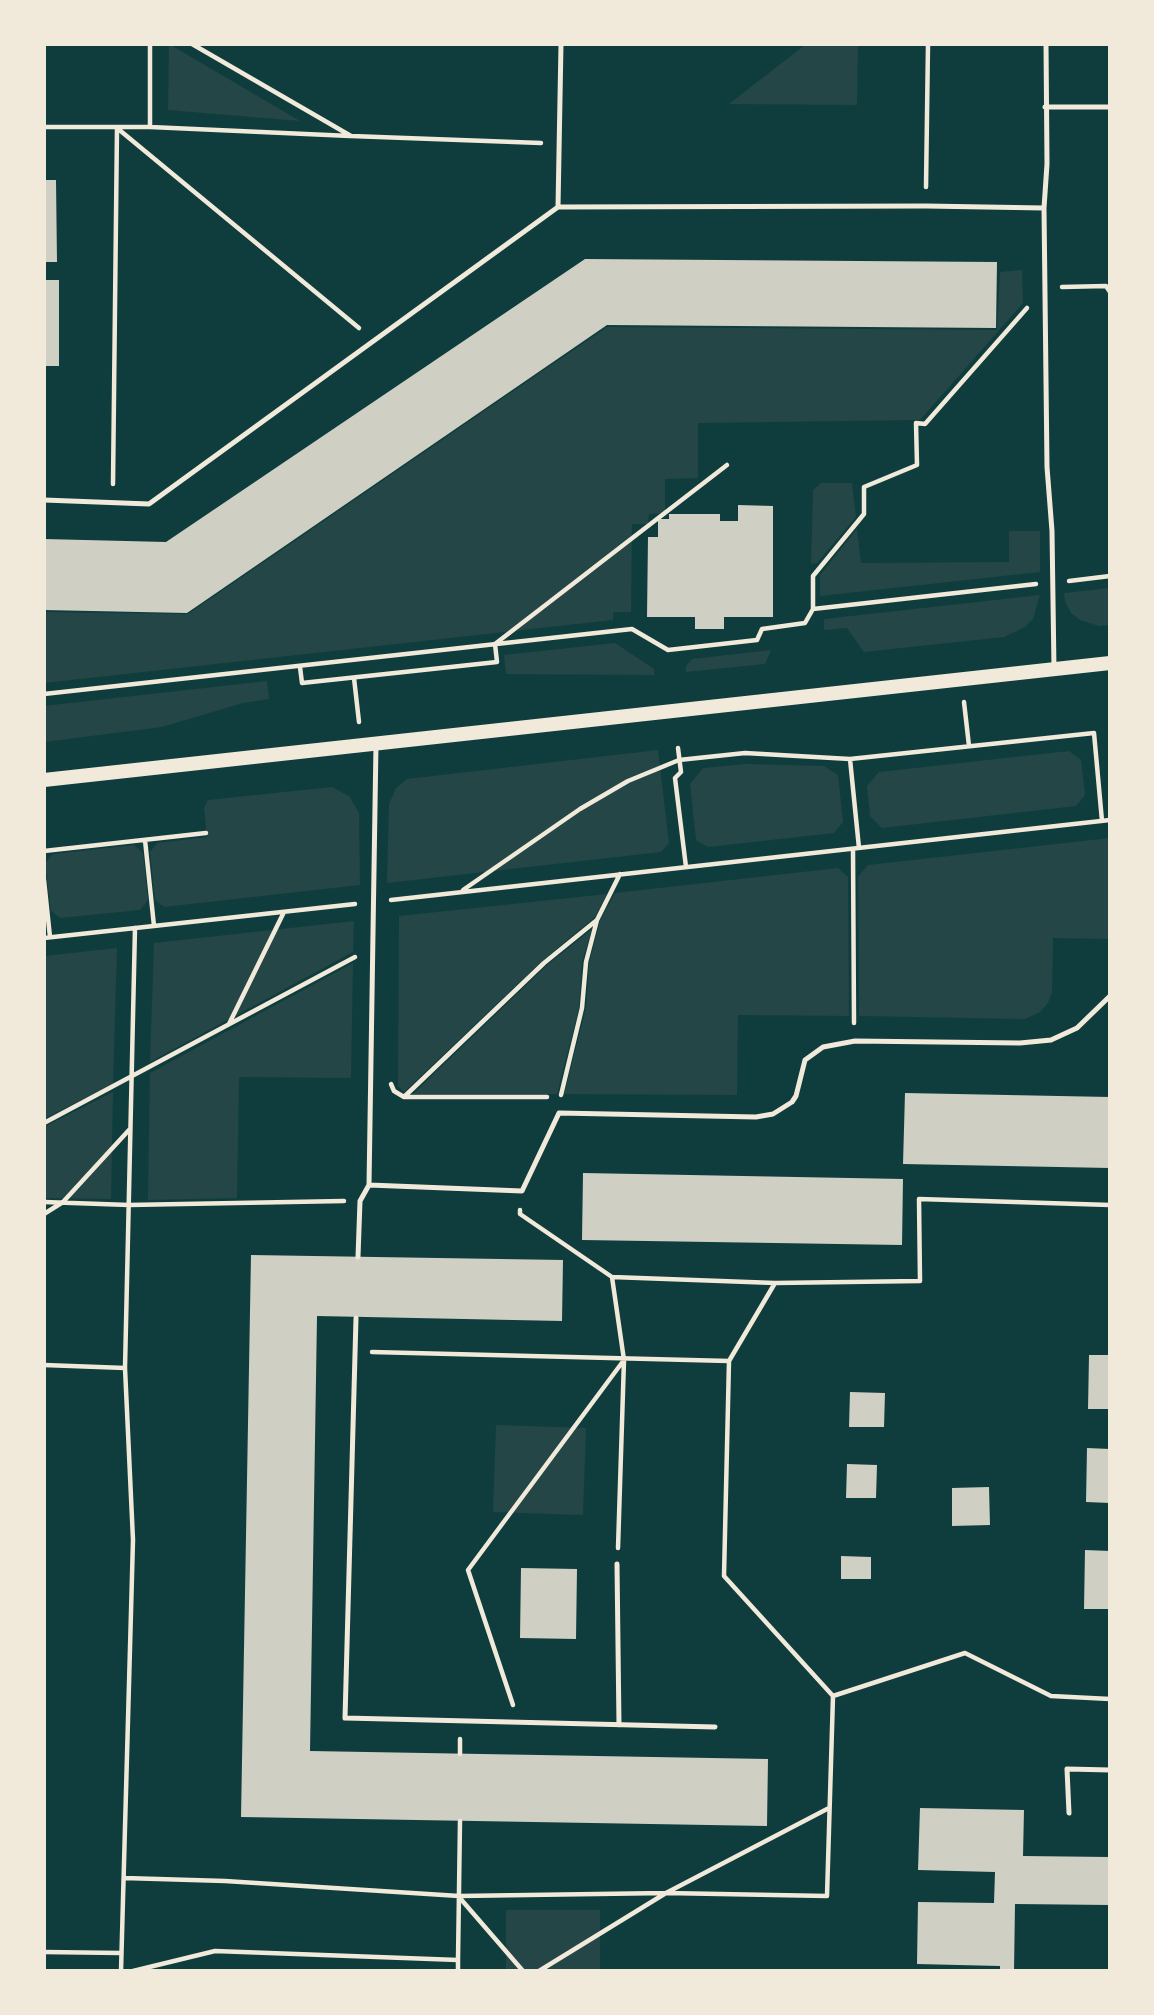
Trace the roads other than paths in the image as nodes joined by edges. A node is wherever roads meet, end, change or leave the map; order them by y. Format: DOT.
graph roads {
  1 [pos="561,44"];
  2 [pos="1046,44"];
  3 [pos="1045,107"];
  4 [pos="1110,107"];
  5 [pos="558,207"];
  6 [pos="1044,208"];
  7 [pos="44,500"];
  8 [pos="1110,663"];
  9 [pos="1054,669"];
  10 [pos="369,744"];
  11 [pos="44,780"];
  12 [pos="1110,996"];
  13 [pos="369,1185"];
  14 [pos="358,1257"];
  15 [pos="356,1318"];
  16 [pos="617,1564"];
  17 [pos="619,1725"];
  18 [pos="715,1727"];
  19 [pos="1110,1770"];
  20 [pos="1069,1813"];
  1 -- 5 [label="lane"];
  2 -- 3 [label="lane"];
  3 -- 4 [label="lane"];
  3 -- 6 [label="lane"];
  5 -- 6 [label="lane"];
  5 -- 7 [label="lane"];
  6 -- 9 [label="lane"];
  8 -- 9 [label="main road"];
  9 -- 10 [label="main road"];
  10 -- 11 [label="main road"];
  10 -- 13 [label="lane"];
  12 -- 13 [label="lane"];
  13 -- 14 [label="lane"];
  15 -- 17 [label="lane"];
  16 -- 17 [label="lane"];
  17 -- 18 [label="lane"];
  19 -- 20 [label="lane"];
}
